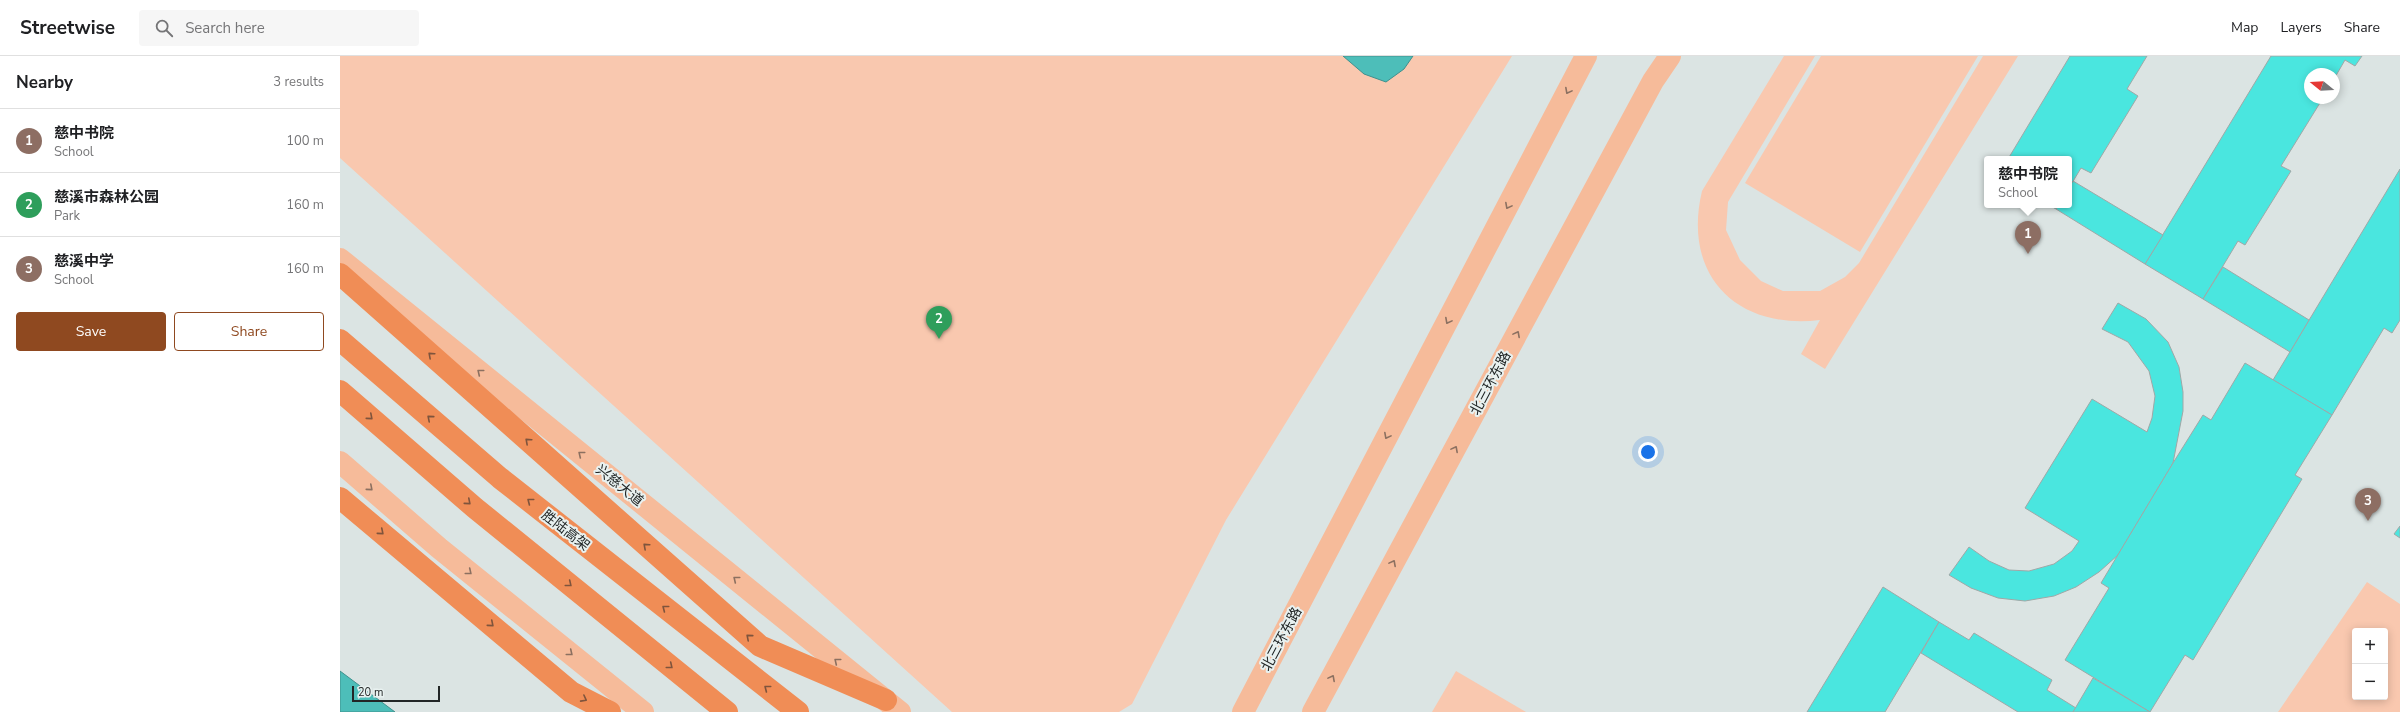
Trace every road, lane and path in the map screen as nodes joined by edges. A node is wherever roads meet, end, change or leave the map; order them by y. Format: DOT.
graph roads {
  1 [pos="1586,56"];
  2 [pos="1670,56"];
  3 [pos="340,259"];
  4 [pos="340,274"];
  5 [pos="340,340"];
  6 [pos="340,392"];
  7 [pos="340,462"];
  8 [pos="340,498"];
  9 [pos="893,706"];
  10 [pos="610,712"];
  11 [pos="643,712"];
  12 [pos="727,712"];
  13 [pos="798,712"];
  14 [pos="1243,712"];
  15 [pos="1313,712"];
  1 -- 14 [label="main road, 北三环东路, one-way"];
  15 -- 2 [label="main road, 北三环东路, one-way"];
  9 -- 3 [label="main road, 兴慈大道, one-way"];
  9 -- 4 [label="highway, one-way"];
  13 -- 5 [label="highway, 胜陆高架, one-way"];
  6 -- 12 [label="highway, one-way"];
  7 -- 11 [label="main road, one-way"];
  8 -- 10 [label="highway, one-way"];
}
